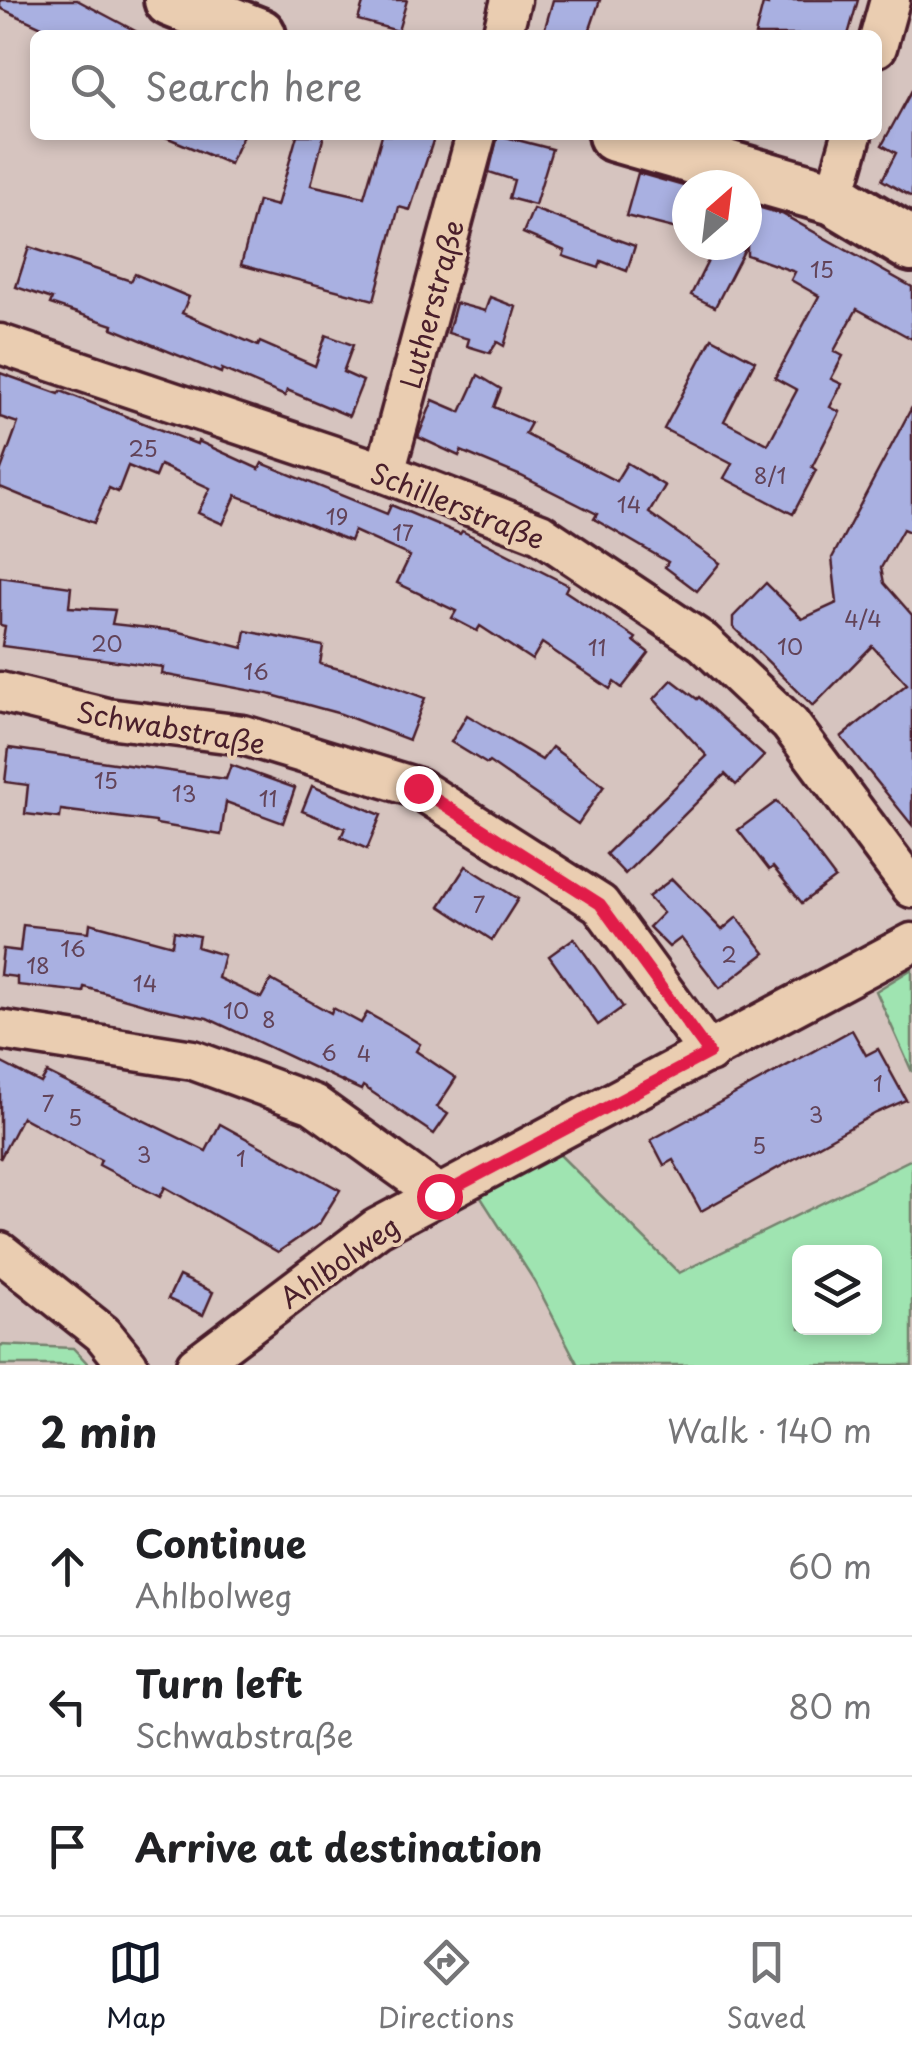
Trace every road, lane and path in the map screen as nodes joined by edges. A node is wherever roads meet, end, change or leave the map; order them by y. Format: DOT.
graph roads {
  1 [pos="171,0"];
  2 [pos="511,0"];
  3 [pos="890,0"];
  4 [pos="249,22"];
  5 [pos="503,30"];
  6 [pos="882,30"];
  7 [pos="475,140"];
  8 [pos="633,140"];
  9 [pos="851,140"];
  10 [pos="834,198"];
  11 [pos="912,245"];
  12 [pos="0,344"];
  13 [pos="385,473"];
  14 [pos="0,692"];
  15 [pos="912,888"];
  16 [pos="912,943"];
  17 [pos="0,1030"];
  18 [pos="709,1053"];
  19 [pos="439,1196"];
  20 [pos="0,1252"];
  21 [pos="128,1365"];
  22 [pos="196,1365"];
  1 -- 4 [label="main road"];
  2 -- 5 [label="street"];
  3 -- 6 [label="street"];
  7 -- 13 [label="street, Lutherstraße"];
  8 -- 10 [label="main road"];
  9 -- 10 [label="street"];
  10 -- 11 [label="main road"];
  12 -- 13 [label="street, Schillerstraße"];
  13 -- 15 [label="street, Schillerstraße"];
  14 -- 18 [label="street, Schwabstraße"];
  16 -- 18 [label="street, Ahlbolweg"];
  17 -- 19 [label="street"];
  18 -- 19 [label="street, Ahlbolweg"];
  19 -- 22 [label="street, Ahlbolweg"];
  20 -- 21 [label="street"];
}
